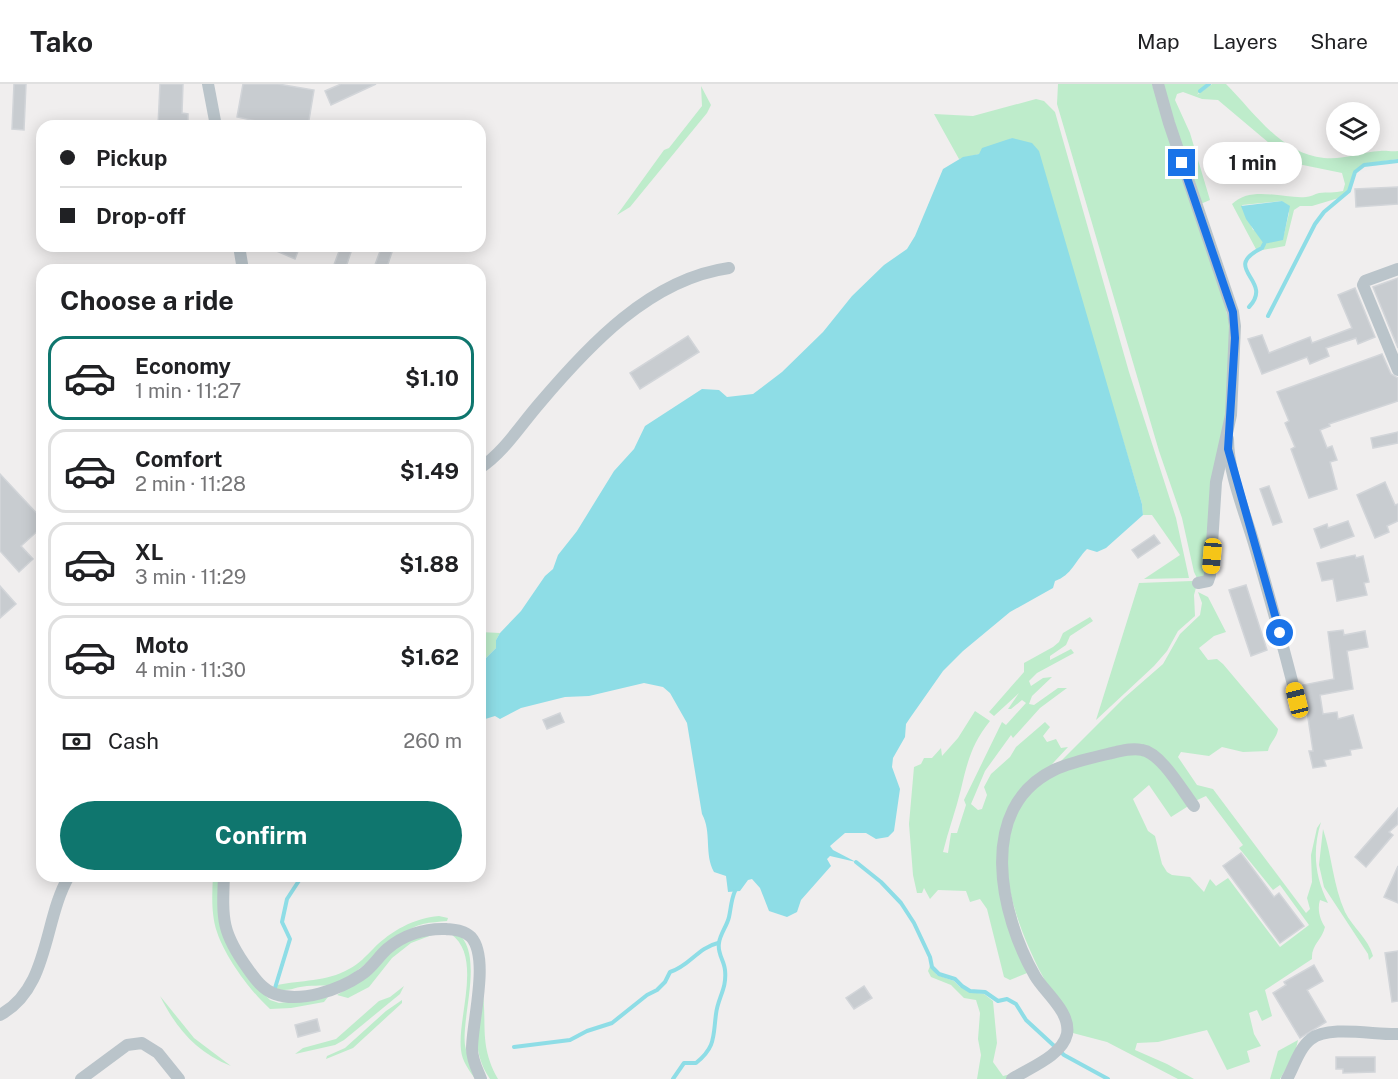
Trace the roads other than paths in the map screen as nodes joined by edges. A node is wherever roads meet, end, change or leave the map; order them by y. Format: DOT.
graph roads {
  1 [pos="208,84"];
  2 [pos="1158,84"];
  3 [pos="215,120"];
  4 [pos="729,268"];
  5 [pos="1398,268"];
  6 [pos="1398,370"];
  7 [pos="1228,435"];
  8 [pos="486,463"];
  9 [pos="1198,583"];
  10 [pos="1297,700"];
  11 [pos="1194,806"];
  12 [pos="66,882"];
  13 [pos="224,882"];
  14 [pos="0,1015"];
  15 [pos="1398,1034"];
  16 [pos="81,1079"];
  17 [pos="179,1079"];
  18 [pos="481,1079"];
  19 [pos="1012,1079"];
  20 [pos="1287,1079"];
  1 -- 3 [label="street"];
  2 -- 7 [label="street"];
  4 -- 8 [label="street"];
  5 -- 6 [label="street"];
  7 -- 9 [label="street"];
  7 -- 10 [label="street"];
  11 -- 19 [label="street"];
  12 -- 14 [label="street"];
  13 -- 18 [label="street"];
  15 -- 20 [label="street"];
  16 -- 17 [label="street"];
}
